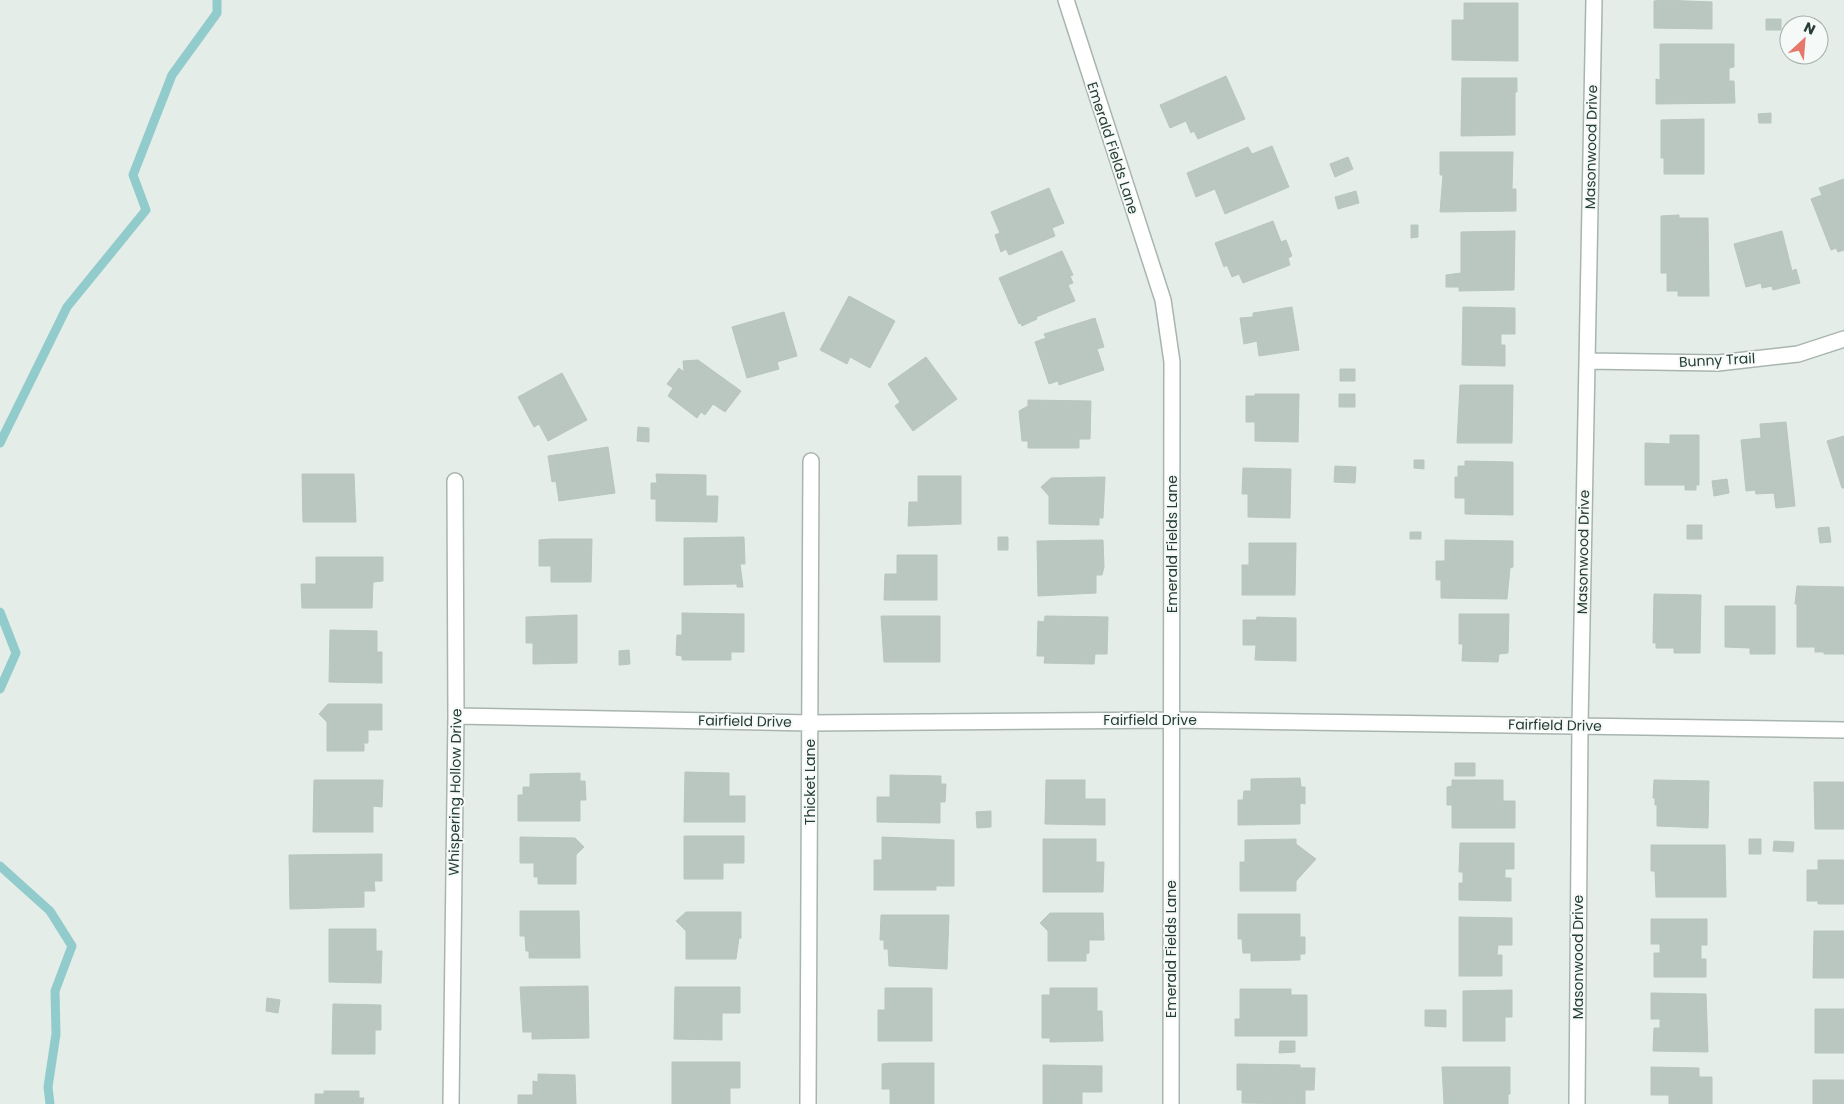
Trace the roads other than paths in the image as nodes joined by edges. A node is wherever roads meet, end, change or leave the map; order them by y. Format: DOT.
graph roads {
  1 [pos="1066,0"];
  2 [pos="1594,0"];
  3 [pos="1844,339"];
  4 [pos="1587,361"];
  5 [pos="811,461"];
  6 [pos="455,481"];
  7 [pos="456,716"];
  8 [pos="1172,720"];
  9 [pos="810,722"];
  10 [pos="1580,725"];
  11 [pos="1844,730"];
  12 [pos="451,1104"];
  13 [pos="808,1104"];
  14 [pos="1170,1104"];
  15 [pos="1577,1104"];
  1 -- 8 [label="street, Emerald Fields Lane"];
  2 -- 4 [label="street, Masonwood Drive"];
  3 -- 4 [label="street, Bunny Trail"];
  4 -- 10 [label="street, Masonwood Drive"];
  5 -- 9 [label="street, Thicket Lane"];
  6 -- 7 [label="street, Whispering Hollow Drive"];
  7 -- 9 [label="street, Fairfield Drive"];
  7 -- 12 [label="street, Whispering Hollow Drive"];
  8 -- 9 [label="street, Fairfield Drive"];
  8 -- 10 [label="street, Fairfield Drive"];
  8 -- 14 [label="street, Emerald Fields Lane"];
  9 -- 13 [label="street, Thicket Lane"];
  10 -- 11 [label="street, Fairfield Drive"];
  10 -- 15 [label="street, Masonwood Drive"];
}
